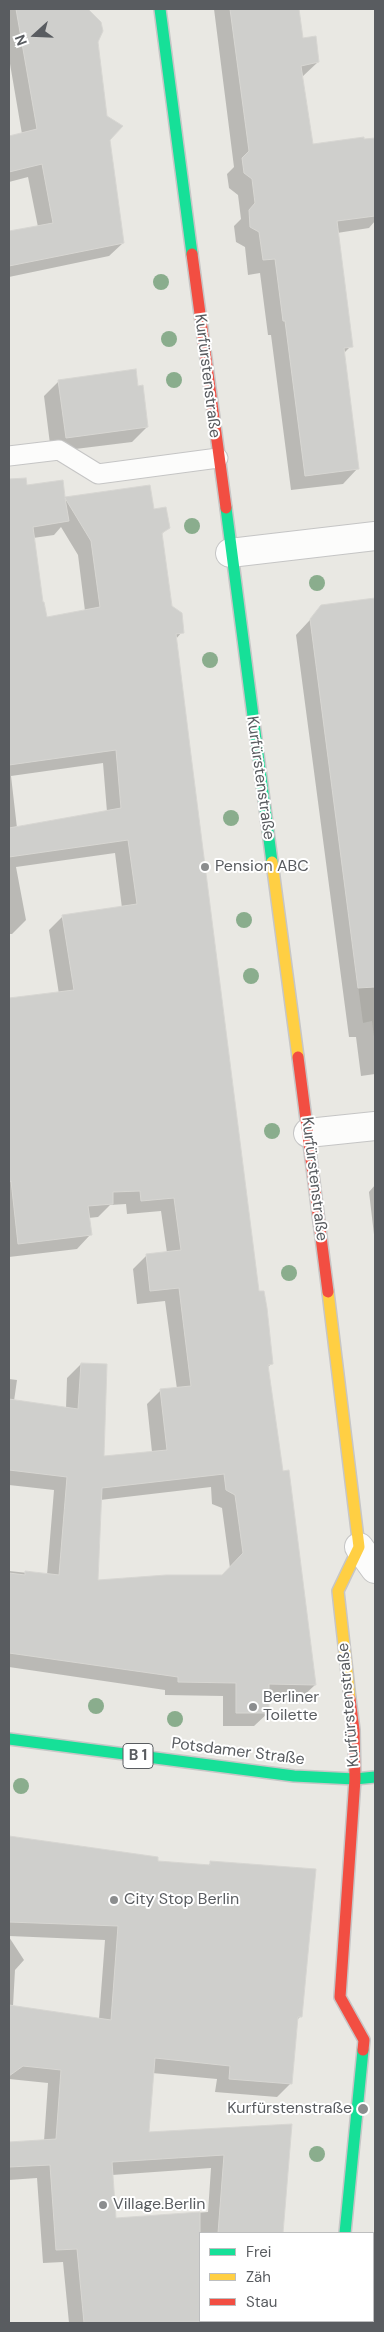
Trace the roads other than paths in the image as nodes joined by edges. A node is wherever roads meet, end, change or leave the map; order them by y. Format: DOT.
graph roads {
  1 [pos="160,9"];
  2 [pos="9,456"];
  3 [pos="218,458"];
  4 [pos="375,536"];
  5 [pos="230,553"];
  6 [pos="375,1126"];
  7 [pos="308,1133"];
  8 [pos="358,1548"];
  9 [pos="375,1569"];
  10 [pos="9,1739"];
  11 [pos="375,1777"];
  12 [pos="355,1779"];
  13 [pos="375,2029"];
  14 [pos="364,2040"];
  15 [pos="345,2232"];
  1 -- 3 [label="street, Kurfürstenstraße"];
  2 -- 3 [label="lane"];
  3 -- 5 [label="street, Kurfürstenstraße"];
  4 -- 5 [label="street"];
  5 -- 7 [label="street, Kurfürstenstraße"];
  6 -- 7 [label="street"];
  7 -- 8 [label="street, Kurfürstenstraße"];
  8 -- 9 [label="street"];
  8 -- 12 [label="street, Kurfürstenstraße"];
  10 -- 12 [label="street, Potsdamer Straße / B 1"];
  11 -- 12 [label="street, Potsdamer Straße / B 1"];
  12 -- 14 [label="street, Kurfürstenstraße"];
  13 -- 14 [label="street"];
  14 -- 15 [label="street"];
}
